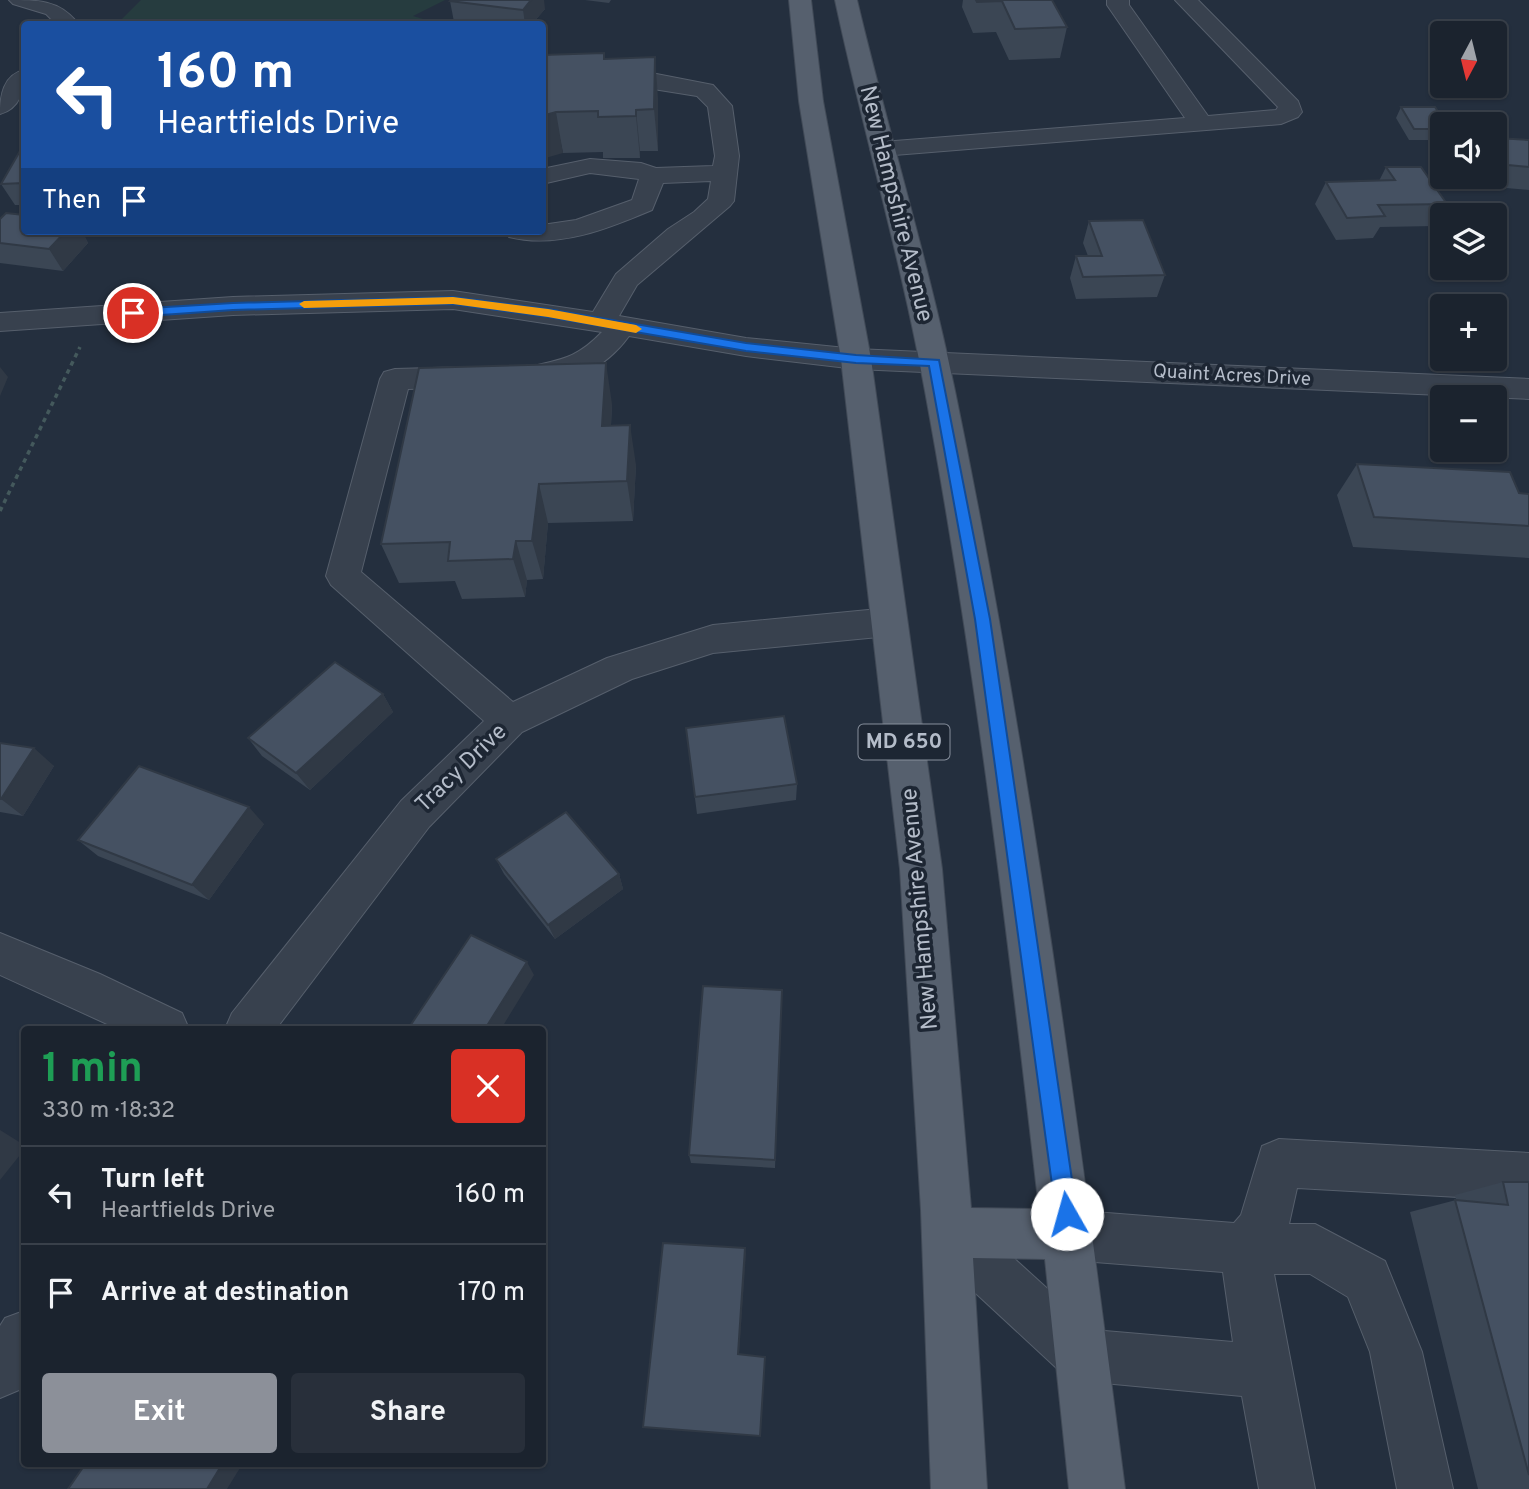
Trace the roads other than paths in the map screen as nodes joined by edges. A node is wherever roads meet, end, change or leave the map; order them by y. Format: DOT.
graph roads {
  1 [pos="20,0"];
  2 [pos="800,0"];
  3 [pos="846,0"];
  4 [pos="1118,0"];
  5 [pos="1186,0"];
  6 [pos="83,1"];
  7 [pos="60,18"];
  8 [pos="585,74"];
  9 [pos="21,81"];
  10 [pos="0,107"];
  11 [pos="1200,122"];
  12 [pos="882,149"];
  13 [pos="725,173"];
  14 [pos="546,176"];
  15 [pos="653,176"];
  16 [pos="546,231"];
  17 [pos="0,322"];
  18 [pos="611,325"];
  19 [pos="856,359"];
  20 [pos="935,362"];
  21 [pos="1529,389"];
  22 [pos="889,622"];
  23 [pos="509,721"];
  24 [pos="0,954"];
  25 [pos="160,1026"];
  26 [pos="250,1026"];
  27 [pos="1529,1177"];
  28 [pos="947,1232"];
  29 [pos="1069,1235"];
  30 [pos="1245,1250"];
  31 [pos="21,1341"];
  32 [pos="1082,1354"];
  33 [pos="0,1371"];
  34 [pos="1264,1371"];
  35 [pos="959,1489"];
  36 [pos="1097,1489"];
  37 [pos="1287,1489"];
  38 [pos="1426,1489"];
  1 -- 7 [label="street"];
  2 -- 19 [label="main road, New Hampshire Avenue / MD 650"];
  3 -- 12 [label="main road, New Hampshire Avenue"];
  4 -- 11 [label="street"];
  5 -- 11 [label="street"];
  6 -- 7 [label="street"];
  8 -- 13 [label="street"];
  9 -- 10 [label="street"];
  11 -- 12 [label="street"];
  12 -- 20 [label="main road, New Hampshire Avenue"];
  13 -- 15 [label="street"];
  13 -- 18 [label="street"];
  14 -- 15 [label="street"];
  15 -- 16 [label="street"];
  17 -- 18 [label="street, Quaint Acres Drive"];
  18 -- 19 [label="street, Quaint Acres Drive"];
  18 -- 23 [label="street"];
  19 -- 20 [label="street, Quaint Acres Drive"];
  19 -- 22 [label="main road, New Hampshire Avenue / MD 650"];
  20 -- 21 [label="street, Quaint Acres Drive"];
  20 -- 29 [label="main road, New Hampshire Avenue"];
  22 -- 23 [label="street, Tracy Drive"];
  22 -- 28 [label="main road, New Hampshire Avenue / MD 650"];
  23 -- 26 [label="street, Tracy Drive"];
  24 -- 25 [label="street"];
  27 -- 30 [label="street"];
  28 -- 29 [label="main road"];
  28 -- 32 [label="street"];
  28 -- 35 [label="main road, New Hampshire Avenue / MD 650"];
  29 -- 30 [label="street"];
  29 -- 32 [label="main road, New Hampshire Avenue"];
  30 -- 34 [label="street"];
  30 -- 38 [label="street"];
  31 -- 33 [label="street"];
  32 -- 34 [label="street"];
  32 -- 36 [label="main road, New Hampshire Avenue"];
  34 -- 37 [label="street"];
}
